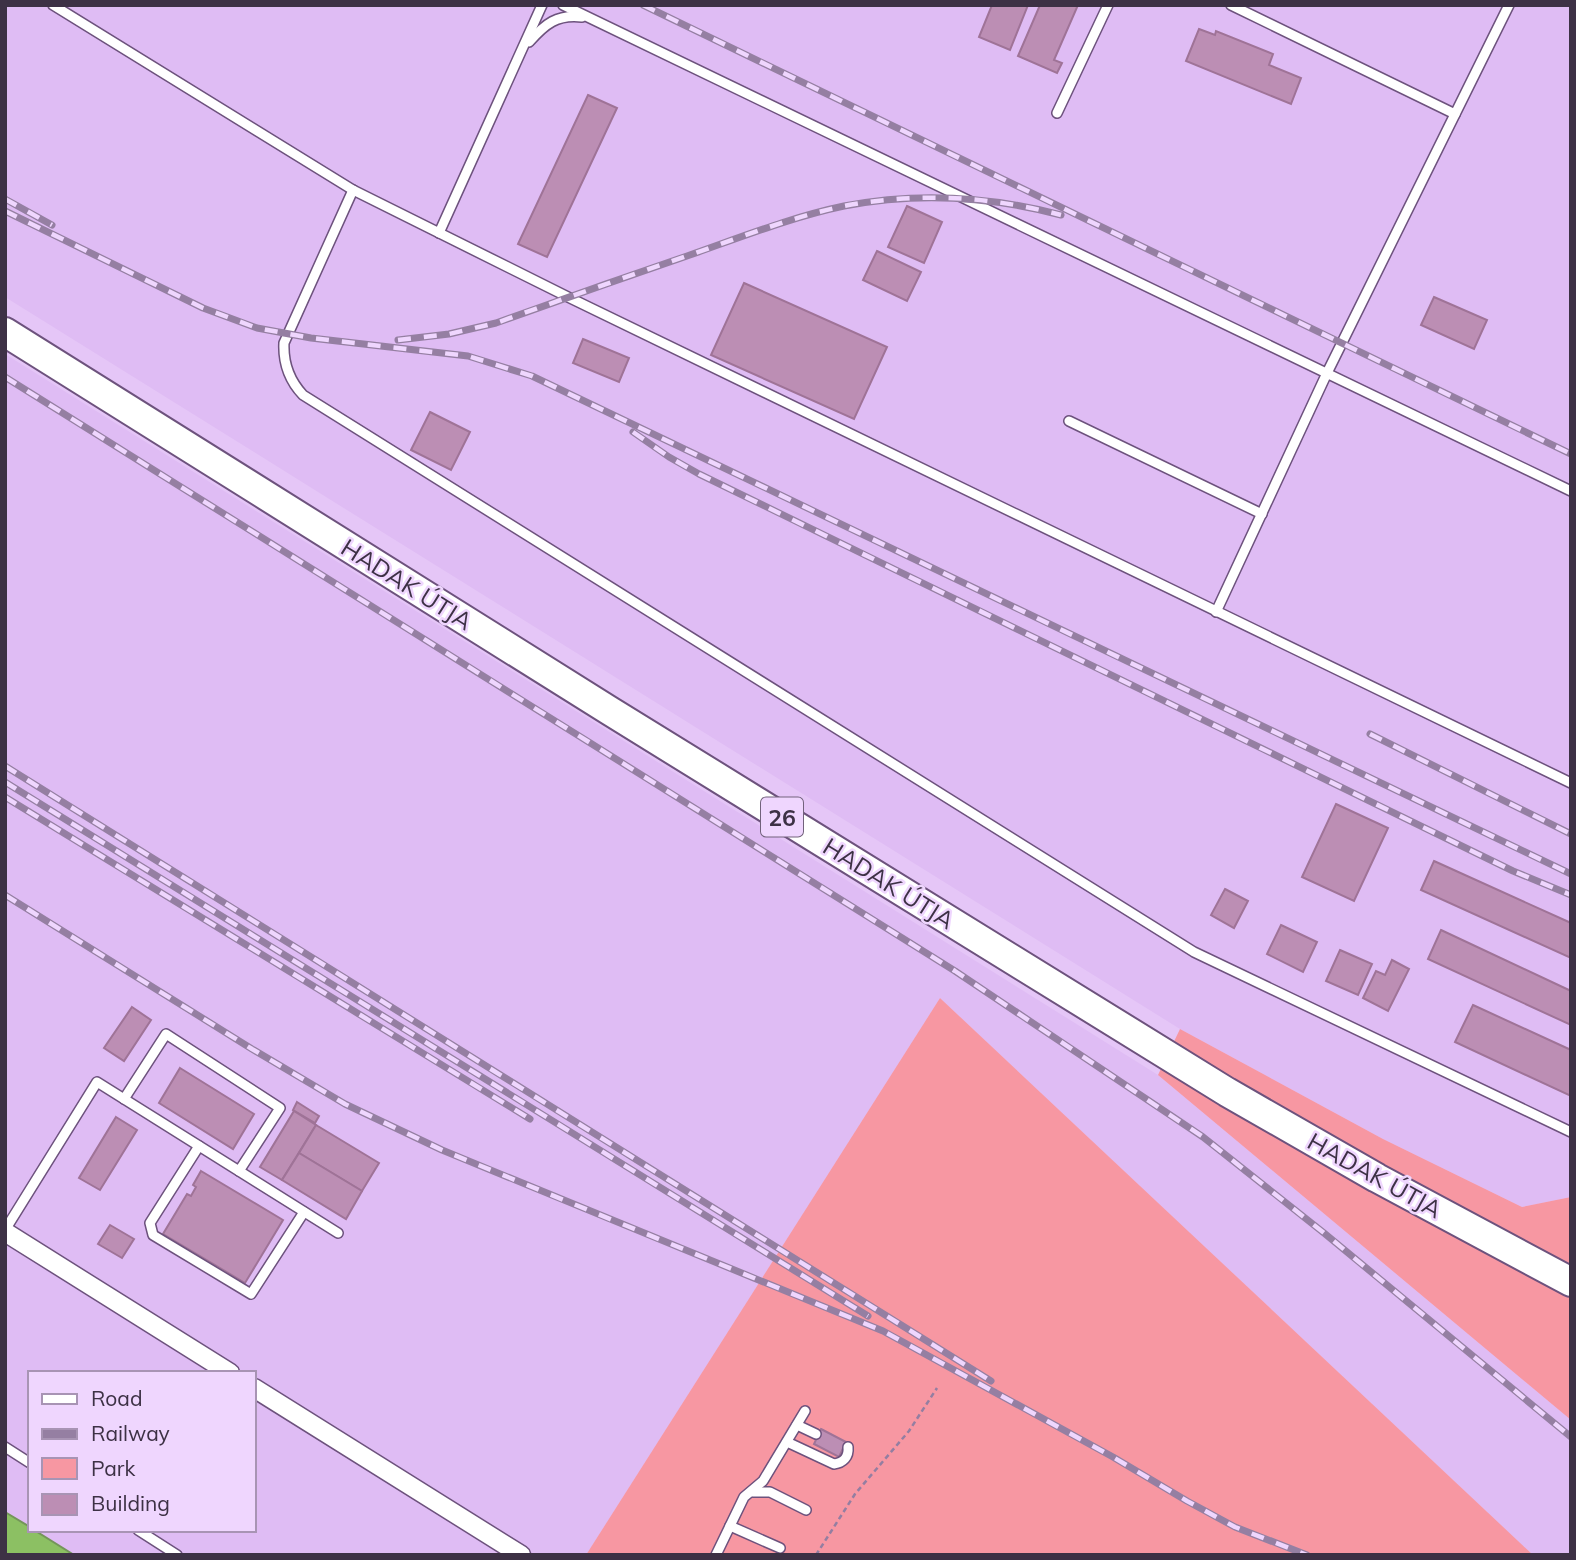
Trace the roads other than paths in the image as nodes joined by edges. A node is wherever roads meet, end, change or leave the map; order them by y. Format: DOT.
graph roads {
  1 [pos="54,5"];
  2 [pos="542,5"];
  3 [pos="563,5"];
  4 [pos="1108,5"];
  5 [pos="1231,5"];
  6 [pos="1509,5"];
  7 [pos="591,18"];
  8 [pos="523,48"];
  9 [pos="1057,113"];
  10 [pos="1455,114"];
  11 [pos="353,190"];
  12 [pos="439,233"];
  13 [pos="5,331"];
  14 [pos="1327,373"];
  15 [pos="1069,421"];
  16 [pos="1571,491"];
  17 [pos="1262,514"];
  18 [pos="1216,612"];
  19 [pos="1571,783"];
  20 [pos="124,1099"];
  21 [pos="1571,1132"];
  22 [pos="199,1146"];
  23 [pos="239,1171"];
  24 [pos="304,1212"];
  25 [pos="5,1231"];
  26 [pos="338,1233"];
  27 [pos="1571,1282"];
  28 [pos="227,1371"];
  29 [pos="256,1389"];
  30 [pos="805,1411"];
  31 [pos="797,1425"];
  32 [pos="816,1434"];
  33 [pos="787,1442"];
  34 [pos="5,1447"];
  35 [pos="848,1447"];
  36 [pos="28,1462"];
  37 [pos="751,1492"];
  38 [pos="806,1510"];
  39 [pos="730,1526"];
  40 [pos="141,1532"];
  41 [pos="780,1548"];
  42 [pos="177,1555"];
  43 [pos="521,1555"];
  44 [pos="716,1555"];
  1 -- 11 [label="lane"];
  2 -- 8 [label="lane"];
  3 -- 7 [label="lane"];
  4 -- 9 [label="lane"];
  5 -- 10 [label="lane"];
  6 -- 10 [label="lane"];
  7 -- 8 [label="lane"];
  7 -- 14 [label="lane"];
  8 -- 12 [label="lane"];
  10 -- 14 [label="lane"];
  11 -- 12 [label="lane"];
  11 -- 21 [label="lane"];
  12 -- 18 [label="lane"];
  13 -- 27 [label="main road, HADAK ÚTJA / 26"];
  14 -- 16 [label="lane"];
  14 -- 17 [label="lane"];
  15 -- 17 [label="lane"];
  17 -- 18 [label="lane"];
  18 -- 19 [label="lane"];
  20 -- 22 [label="lane"];
  20 -- 23 [label="lane"];
  20 -- 25 [label="lane"];
  22 -- 23 [label="lane"];
  22 -- 24 [label="lane"];
  23 -- 24 [label="lane"];
  24 -- 26 [label="lane"];
  25 -- 28 [label="street"];
  29 -- 43 [label="street"];
  30 -- 31 [label="lane"];
  31 -- 32 [label="lane"];
  31 -- 33 [label="lane"];
  33 -- 35 [label="lane"];
  33 -- 37 [label="lane"];
  34 -- 36 [label="lane"];
  37 -- 38 [label="lane"];
  37 -- 39 [label="lane"];
  39 -- 41 [label="lane"];
  39 -- 44 [label="lane"];
  40 -- 42 [label="lane"];
}
